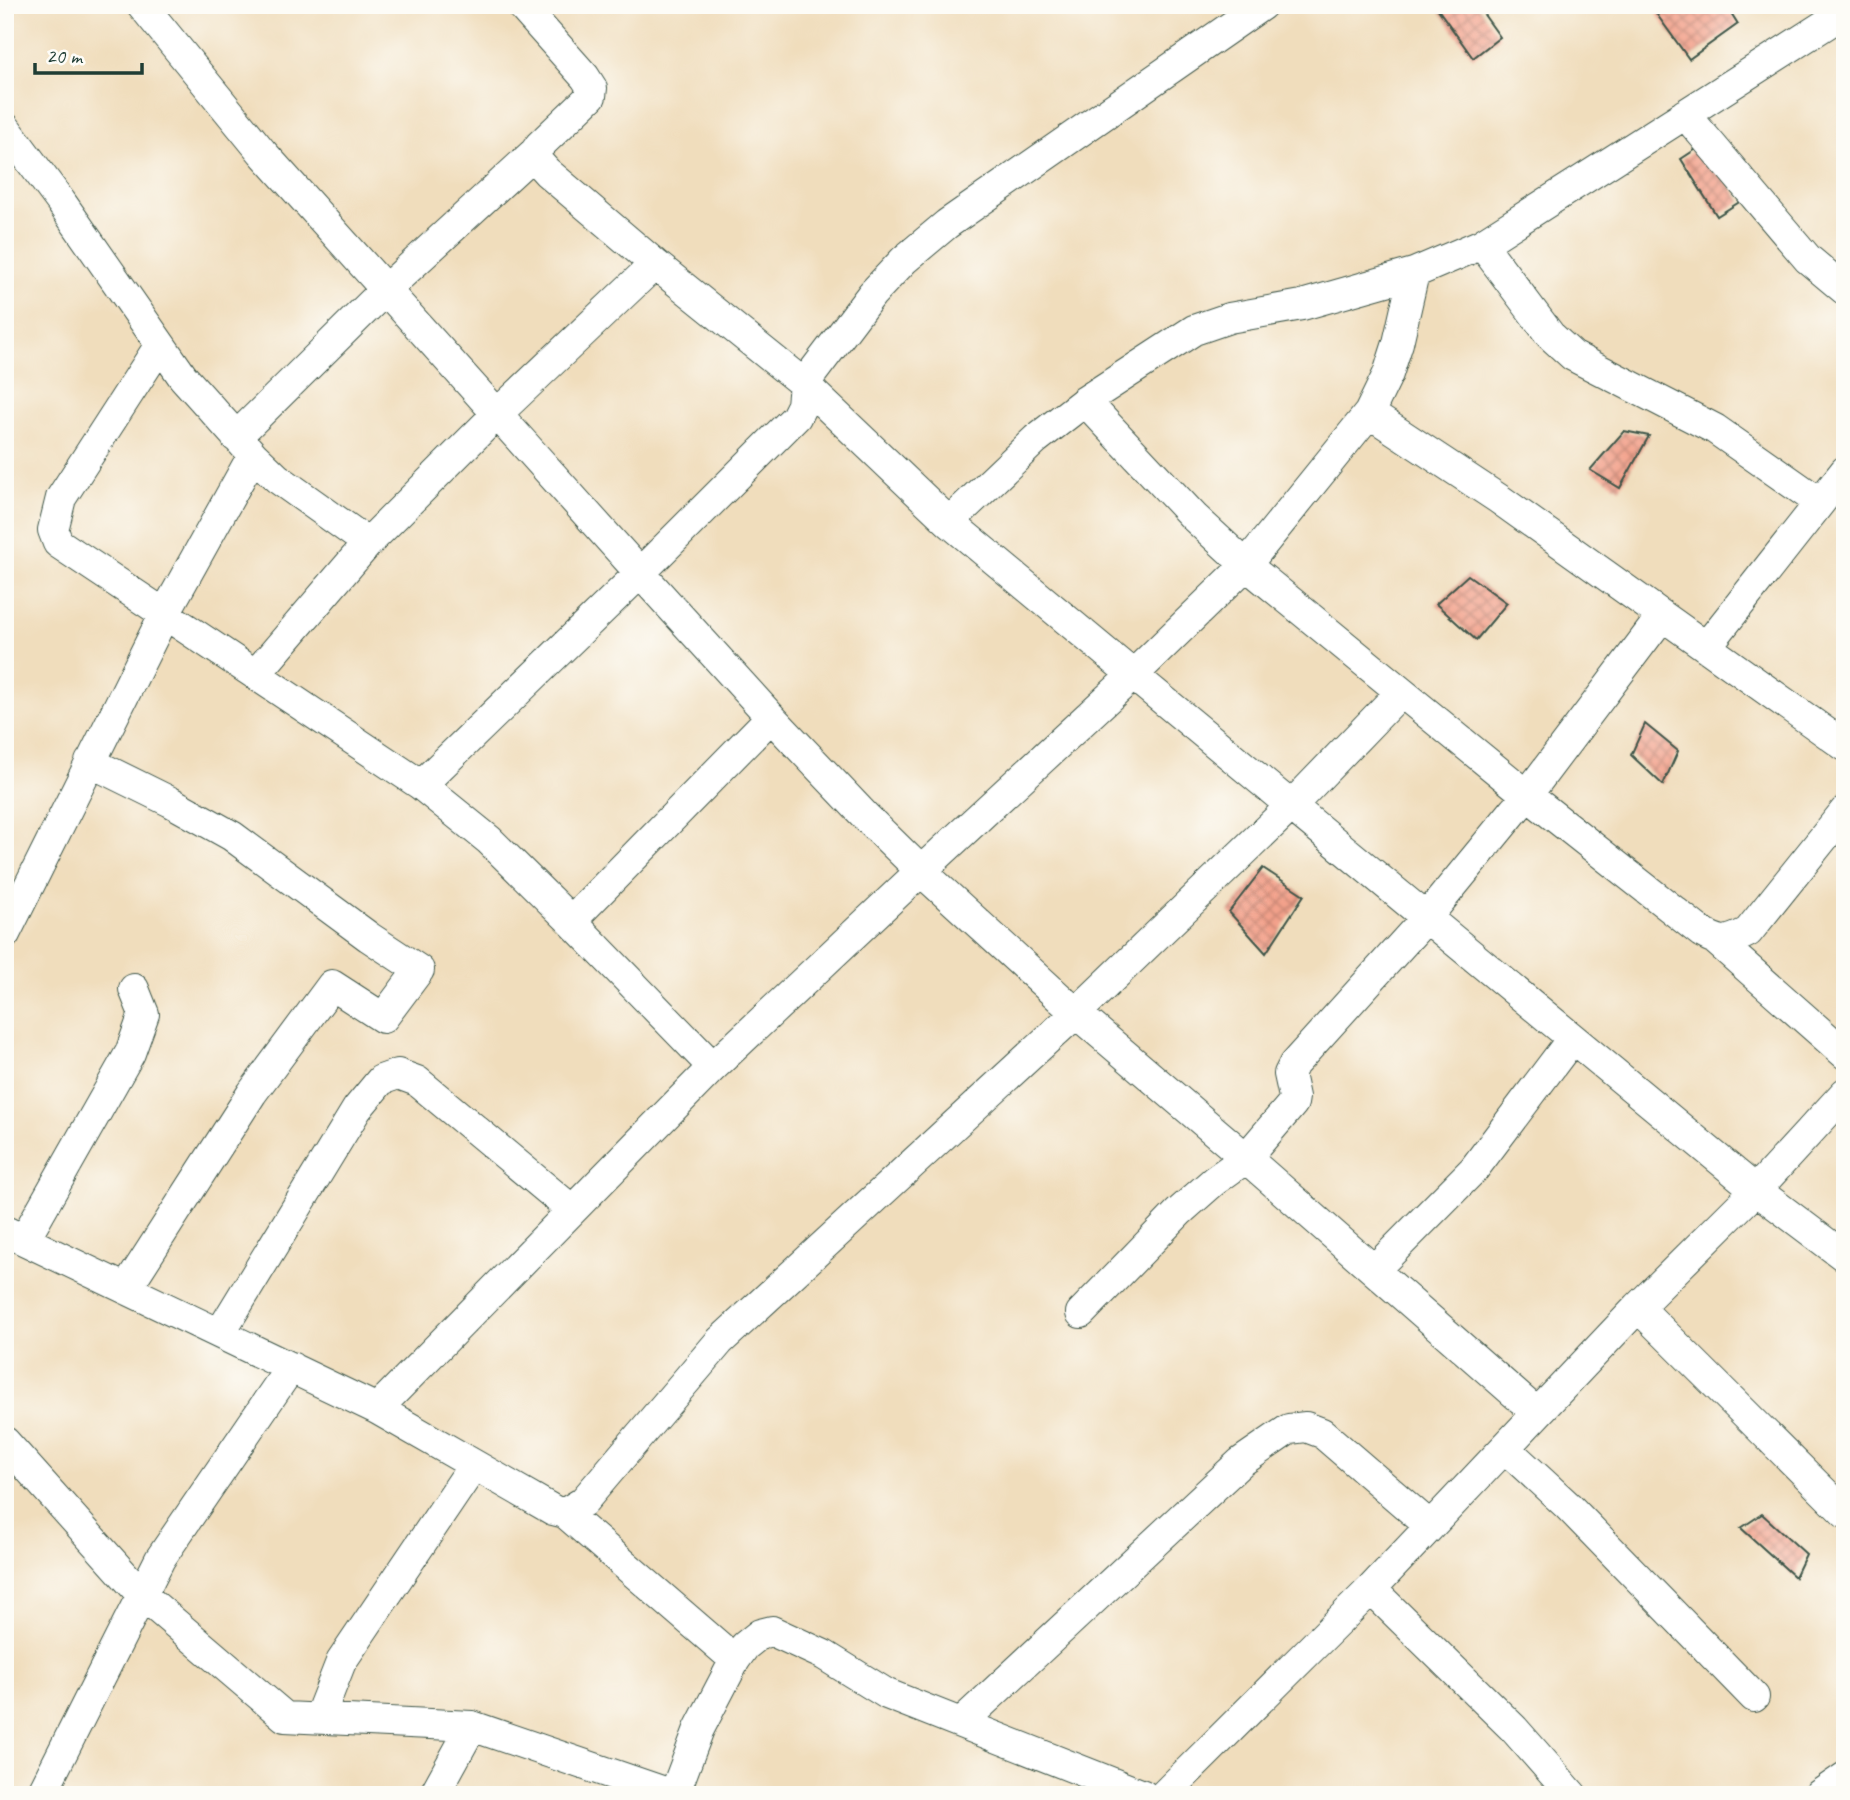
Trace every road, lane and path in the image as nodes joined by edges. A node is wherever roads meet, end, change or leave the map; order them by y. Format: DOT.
graph roads {
  1 [pos="142,5"];
  2 [pos="1262,5"];
  3 [pos="527,7"];
  4 [pos="1845,12"];
  5 [pos="1685,114"];
  6 [pos="5,127"];
  7 [pos="535,152"];
  8 [pos="1482,244"];
  9 [pos="655,264"];
  10 [pos="1414,274"];
  11 [pos="385,290"];
  12 [pos="1845,290"];
  13 [pos="160,345"];
  14 [pos="804,384"];
  15 [pos="1085,401"];
  16 [pos="1369,413"];
  17 [pos="496,414"];
  18 [pos="245,446"];
  19 [pos="1845,471"];
  20 [pos="1819,502"];
  21 [pos="949,522"];
  22 [pos="368,543"];
  23 [pos="1246,565"];
  24 [pos="640,573"];
  25 [pos="164,615"];
  26 [pos="1662,615"];
  27 [pos="1706,647"];
  28 [pos="256,674"];
  29 [pos="1133,675"];
  30 [pos="1401,692"];
  31 [pos="771,717"];
  32 [pos="1845,746"];
  33 [pos="90,762"];
  34 [pos="421,785"];
  35 [pos="1527,795"];
  36 [pos="1291,806"];
  37 [pos="1845,811"];
  38 [pos="921,871"];
  39 [pos="9,916"];
  40 [pos="1426,918"];
  41 [pos="571,921"];
  42 [pos="1717,941"];
  43 [pos="134,989"];
  44 [pos="1076,1013"];
  45 [pos="1572,1039"];
  46 [pos="1845,1055"];
  47 [pos="713,1067"];
  48 [pos="1845,1093"];
  49 [pos="1246,1158"];
  50 [pos="1756,1190"];
  51 [pos="572,1210"];
  52 [pos="15,1235"];
  53 [pos="1845,1257"];
  54 [pos="1374,1270"];
  55 [pos="126,1289"];
  56 [pos="1639,1307"];
  57 [pos="1081,1313"];
  58 [pos="220,1333"];
  59 [pos="291,1367"];
  60 [pos="377,1409"];
  61 [pos="1537,1413"];
  62 [pos="5,1442"];
  63 [pos="1505,1448"];
  64 [pos="474,1465"];
  65 [pos="565,1513"];
  66 [pos="1845,1513"];
  67 [pos="1430,1526"];
  68 [pos="1371,1589"];
  69 [pos="142,1595"];
  70 [pos="735,1660"];
  71 [pos="1754,1698"];
  72 [pos="319,1718"];
  73 [pos="961,1723"];
  74 [pos="472,1727"];
  75 [pos="1845,1777"];
  76 [pos="41,1795"];
  77 [pos="434,1795"];
  78 [pos="673,1795"];
  79 [pos="1143,1795"];
  80 [pos="1164,1795"];
  81 [pos="1572,1795"];
  82 [pos="1819,1795"];
  1 -- 11 [label="street"];
  2 -- 14 [label="street"];
  3 -- 7 [label="street"];
  4 -- 5 [label="street"];
  5 -- 8 [label="street"];
  5 -- 12 [label="street"];
  6 -- 13 [label="street"];
  7 -- 9 [label="street"];
  7 -- 11 [label="street"];
  8 -- 10 [label="street"];
  8 -- 20 [label="street"];
  9 -- 14 [label="street"];
  9 -- 17 [label="street"];
  10 -- 15 [label="street"];
  10 -- 16 [label="street"];
  11 -- 17 [label="street"];
  11 -- 18 [label="street"];
  13 -- 18 [label="street"];
  13 -- 25 [label="street"];
  14 -- 21 [label="street"];
  14 -- 24 [label="street"];
  15 -- 21 [label="street"];
  15 -- 23 [label="street"];
  16 -- 23 [label="street"];
  16 -- 26 [label="street"];
  17 -- 22 [label="street"];
  17 -- 24 [label="street"];
  18 -- 22 [label="street"];
  18 -- 25 [label="street"];
  19 -- 20 [label="street"];
  20 -- 27 [label="street"];
  21 -- 29 [label="street"];
  22 -- 28 [label="street"];
  23 -- 29 [label="street"];
  23 -- 30 [label="street"];
  24 -- 31 [label="street"];
  24 -- 34 [label="street"];
  25 -- 28 [label="street"];
  25 -- 33 [label="street"];
  26 -- 27 [label="street"];
  26 -- 35 [label="street"];
  27 -- 32 [label="street"];
  28 -- 34 [label="street"];
  29 -- 36 [label="street"];
  29 -- 38 [label="street"];
  30 -- 35 [label="street"];
  30 -- 36 [label="street"];
  31 -- 38 [label="street"];
  31 -- 41 [label="street"];
  33 -- 39 [label="street"];
  33 -- 55 [label="street"];
  34 -- 41 [label="street"];
  35 -- 40 [label="street"];
  35 -- 42 [label="street"];
  36 -- 40 [label="street"];
  36 -- 44 [label="street"];
  37 -- 42 [label="street"];
  38 -- 44 [label="street"];
  38 -- 47 [label="street"];
  40 -- 45 [label="street"];
  40 -- 49 [label="street"];
  41 -- 47 [label="street"];
  42 -- 46 [label="street"];
  43 -- 52 [label="street"];
  44 -- 49 [label="street"];
  44 -- 65 [label="street"];
  45 -- 50 [label="street"];
  45 -- 54 [label="street"];
  47 -- 51 [label="street"];
  48 -- 50 [label="street"];
  49 -- 54 [label="street"];
  49 -- 57 [label="street"];
  50 -- 53 [label="street"];
  50 -- 56 [label="street"];
  51 -- 58 [label="street"];
  51 -- 60 [label="street"];
  52 -- 55 [label="street"];
  54 -- 61 [label="street"];
  55 -- 58 [label="street"];
  56 -- 61 [label="street"];
  56 -- 66 [label="street"];
  58 -- 59 [label="street"];
  59 -- 60 [label="street"];
  59 -- 69 [label="street"];
  60 -- 64 [label="street"];
  61 -- 63 [label="street"];
  62 -- 69 [label="street"];
  63 -- 67 [label="street"];
  63 -- 71 [label="street"];
  64 -- 65 [label="street"];
  64 -- 72 [label="street"];
  65 -- 70 [label="street"];
  67 -- 68 [label="street"];
  67 -- 73 [label="street"];
  68 -- 80 [label="street"];
  68 -- 81 [label="street"];
  69 -- 72 [label="street"];
  69 -- 76 [label="street"];
  70 -- 73 [label="street"];
  70 -- 78 [label="street"];
  72 -- 74 [label="street"];
  73 -- 79 [label="street"];
  74 -- 77 [label="street"];
  74 -- 78 [label="street"];
  75 -- 82 [label="street"];
}
